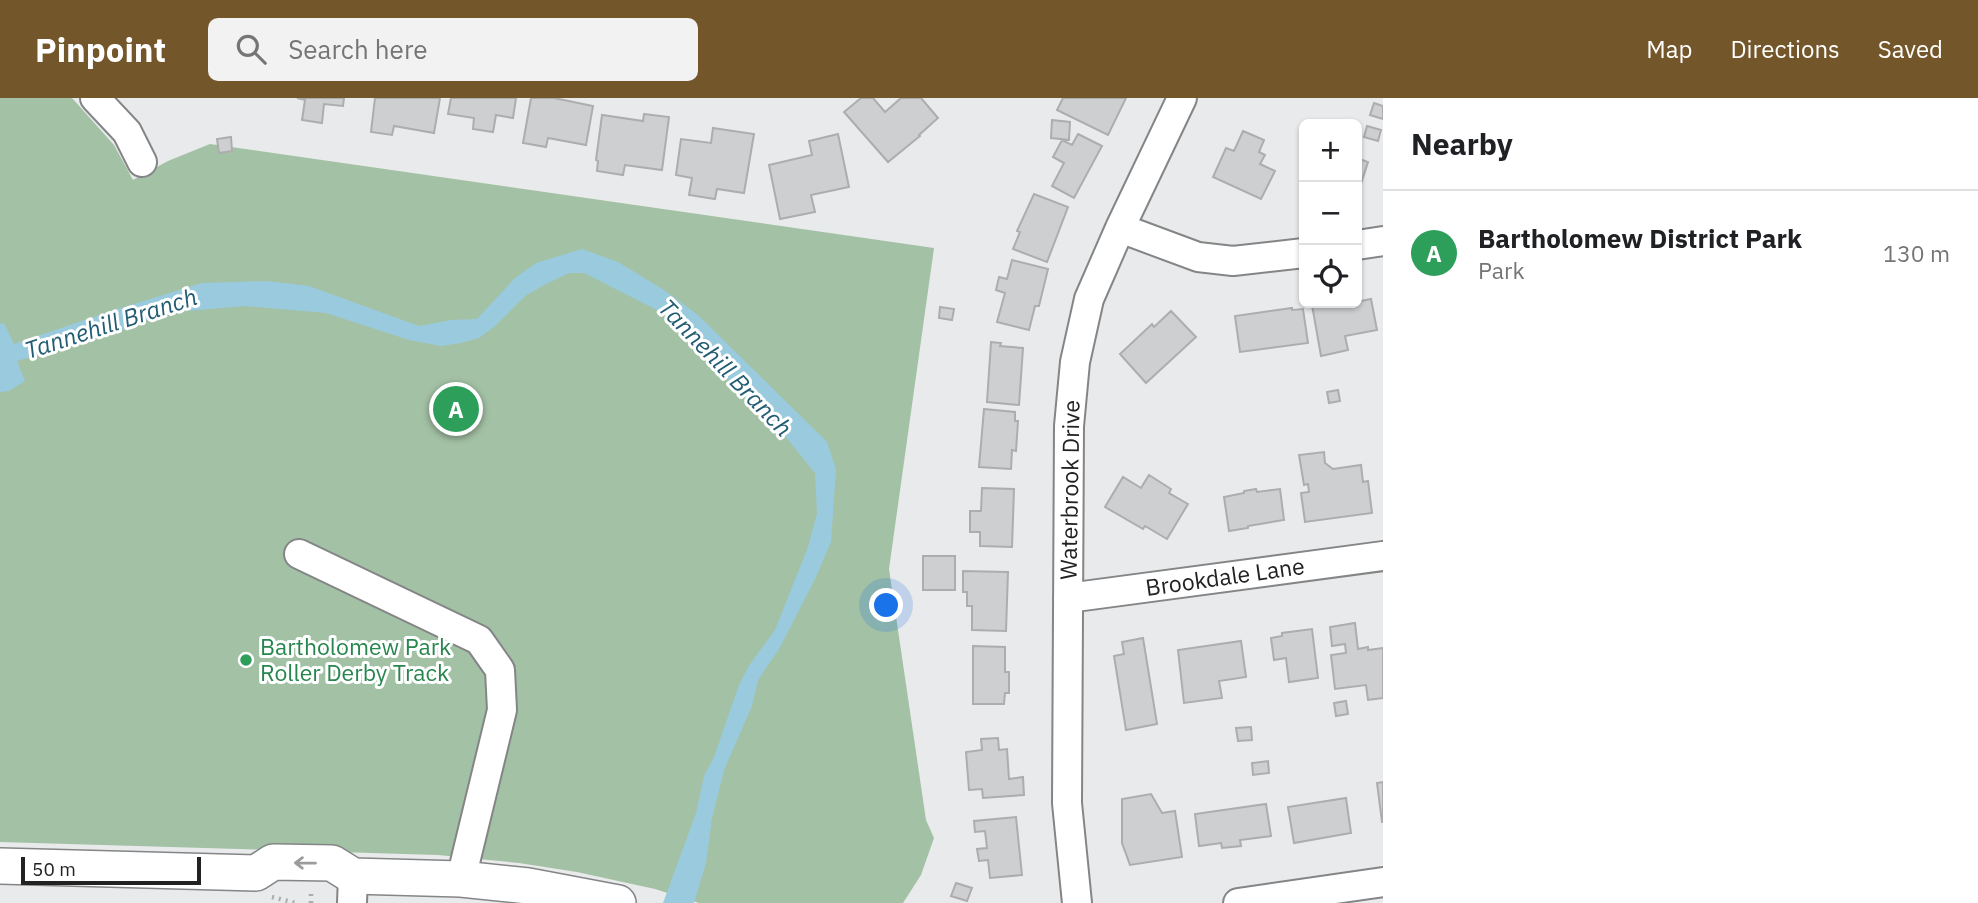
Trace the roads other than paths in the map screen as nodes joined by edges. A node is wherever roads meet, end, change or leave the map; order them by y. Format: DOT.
graph roads {
  1 [pos="95,98"];
  2 [pos="1182,98"];
  3 [pos="142,162"];
  4 [pos="1120,228"];
  5 [pos="1383,241"];
  6 [pos="1362,244"];
  7 [pos="1299,254"];
  8 [pos="299,554"];
  9 [pos="1383,556"];
  10 [pos="1068,598"];
  11 [pos="0,866"];
  12 [pos="461,880"];
  13 [pos="1383,882"];
  14 [pos="353,889"];
  15 [pos="618,903"];
  16 [pos="1077,903"];
  17 [pos="1238,903"];
  1 -- 3 [label="street"];
  2 -- 4 [label="street, Waterbrook Drive"];
  4 -- 7 [label="street"];
  4 -- 10 [label="street, Waterbrook Drive"];
  5 -- 6 [label="street"];
  8 -- 12 [label="street"];
  9 -- 10 [label="street, Brookdale Lane"];
  10 -- 16 [label="street, Waterbrook Drive"];
  11 -- 14 [label="main road"];
  12 -- 14 [label="main road"];
  12 -- 15 [label="main road"];
  13 -- 17 [label="street"];
}
